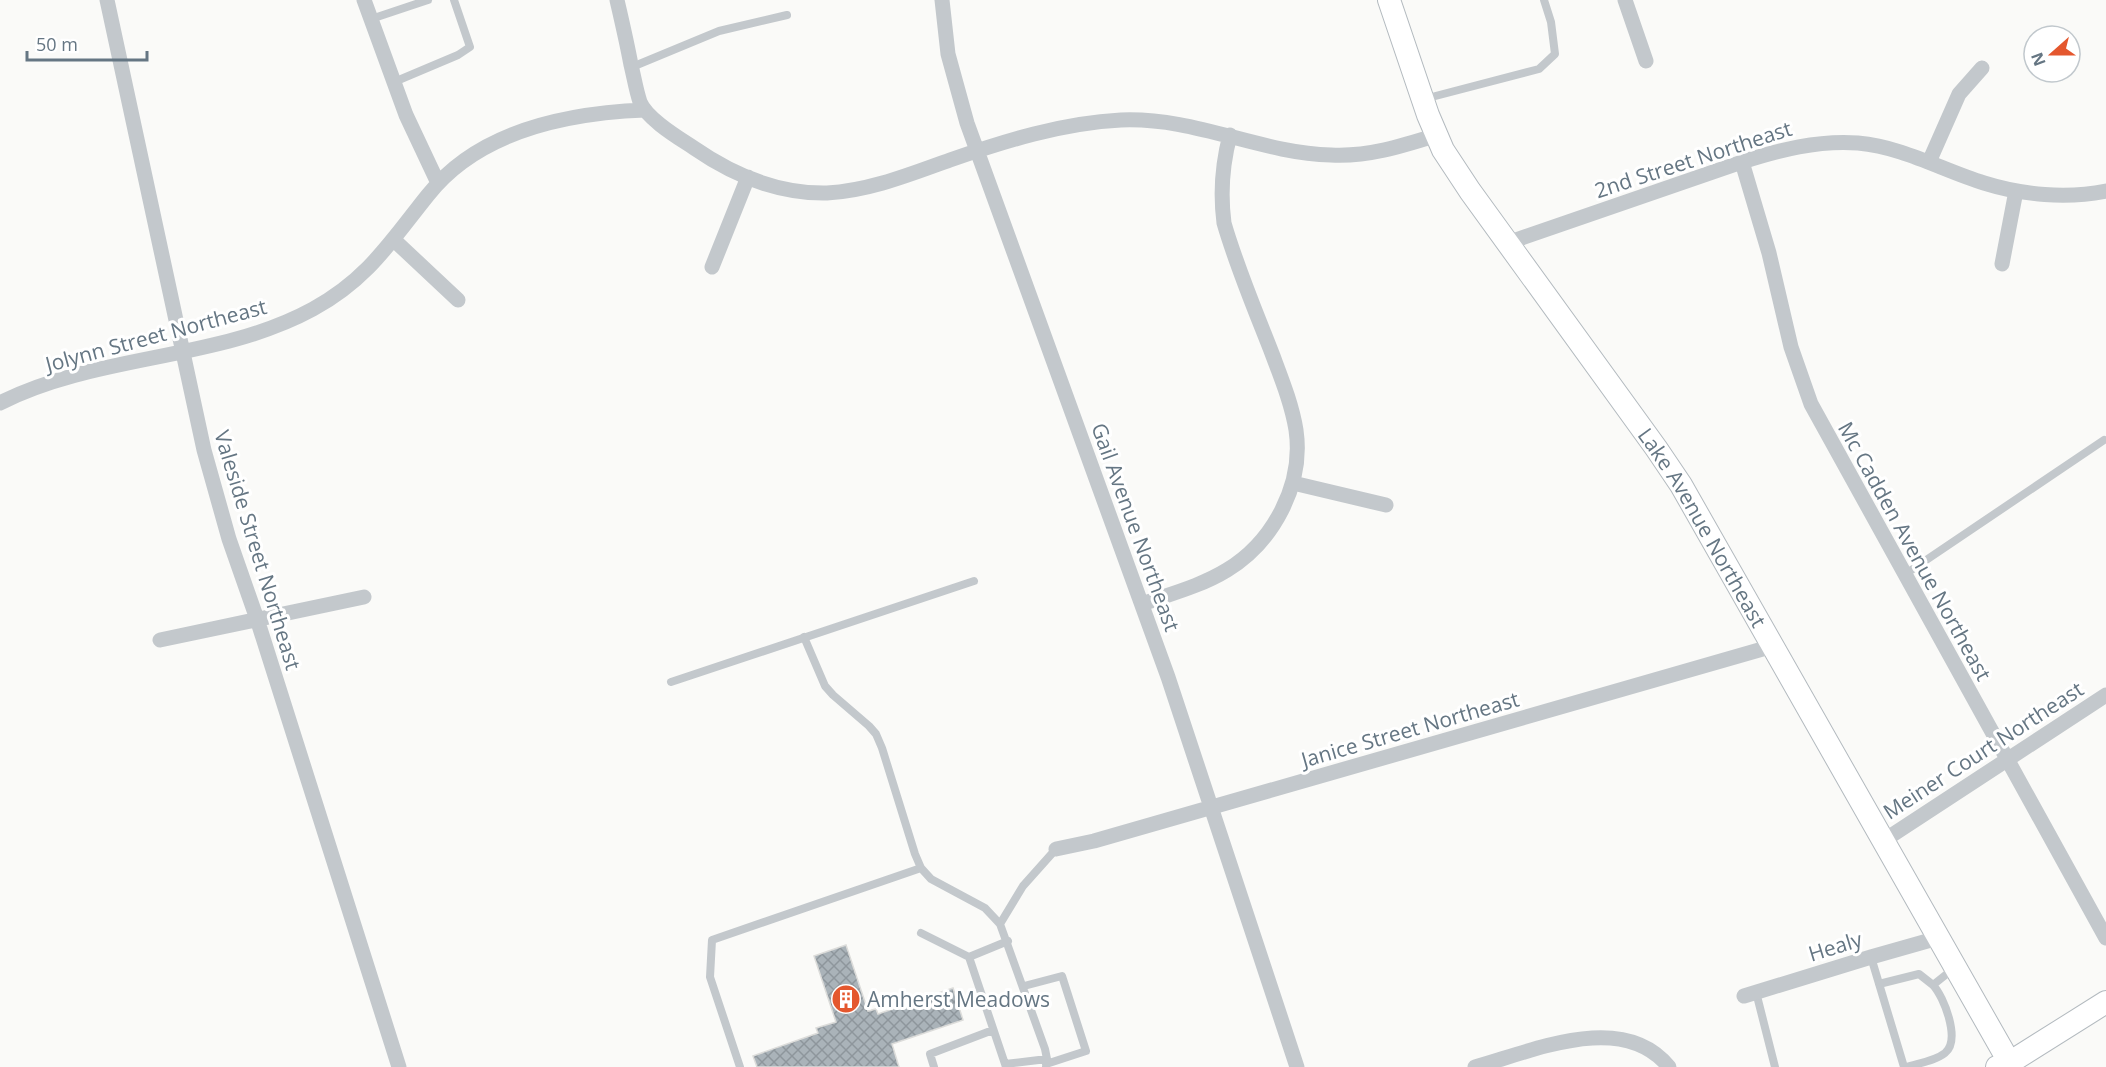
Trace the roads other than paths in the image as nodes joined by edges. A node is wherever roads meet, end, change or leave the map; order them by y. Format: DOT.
graph roads {
  1 [pos="108,0"];
  2 [pos="364,0"];
  3 [pos="428,0"];
  4 [pos="454,0"];
  5 [pos="617,0"];
  6 [pos="942,0"];
  7 [pos="1389,0"];
  8 [pos="1544,0"];
  9 [pos="1625,0"];
  10 [pos="787,15"];
  11 [pos="371,19"];
  12 [pos="1646,61"];
  13 [pos="632,67"];
  14 [pos="1982,68"];
  15 [pos="394,82"];
  16 [pos="1423,99"];
  17 [pos="645,111"];
  18 [pos="1230,135"];
  19 [pos="1437,135"];
  20 [pos="977,151"];
  21 [pos="1742,162"];
  22 [pos="1929,162"];
  23 [pos="748,177"];
  24 [pos="438,183"];
  25 [pos="2016,190"];
  26 [pos="2106,191"];
  27 [pos="394,240"];
  28 [pos="1507,243"];
  29 [pos="2002,264"];
  30 [pos="712,267"];
  31 [pos="458,300"];
  32 [pos="184,351"];
  33 [pos="0,403"];
  34 [pos="2104,441"];
  35 [pos="1293,483"];
  36 [pos="1386,505"];
  37 [pos="1904,575"];
  38 [pos="974,581"];
  39 [pos="364,597"];
  40 [pos="1142,604"];
  41 [pos="257,619"];
  42 [pos="804,637"];
  43 [pos="160,640"];
  44 [pos="1773,645"];
  45 [pos="671,682"];
  46 [pos="2106,695"];
  47 [pos="2006,759"];
  48 [pos="1211,808"];
  49 [pos="1883,841"];
  50 [pos="1056,849"];
  51 [pos="921,868"];
  52 [pos="1000,924"];
  53 [pos="921,933"];
  54 [pos="2106,938"];
  55 [pos="1938,939"];
  56 [pos="1008,941"];
  57 [pos="969,957"];
  58 [pos="1871,957"];
  59 [pos="1955,968"];
  60 [pos="1879,984"];
  61 [pos="1933,985"];
  62 [pos="1024,986"];
  63 [pos="1750,994"];
  64 [pos="2106,1002"];
  65 [pos="993,1030"];
  66 [pos="1046,1064"];
  67 [pos="1006,1066"];
  68 [pos="2006,1066"];
  69 [pos="399,1067"];
  70 [pos="740,1067"];
  71 [pos="934,1067"];
  72 [pos="1297,1067"];
  73 [pos="1475,1067"];
  74 [pos="1669,1067"];
  75 [pos="1775,1067"];
  76 [pos="1905,1067"];
  1 -- 32 [label="street, Valeside Street Northeast"];
  2 -- 11 [label="street"];
  3 -- 11 [label="lane"];
  4 -- 15 [label="lane"];
  5 -- 13 [label="street"];
  6 -- 20 [label="street, Gail Avenue Northeast"];
  7 -- 16 [label="street, Lake Avenue Northeast"];
  8 -- 16 [label="lane"];
  9 -- 12 [label="street"];
  10 -- 13 [label="lane"];
  11 -- 15 [label="street"];
  13 -- 17 [label="street"];
  14 -- 22 [label="street"];
  15 -- 24 [label="street"];
  16 -- 19 [label="street, Lake Avenue Northeast"];
  17 -- 23 [label="street"];
  17 -- 24 [label="street, Jolynn Street Northeast"];
  18 -- 19 [label="street"];
  18 -- 20 [label="street"];
  18 -- 35 [label="street"];
  19 -- 28 [label="street, Lake Avenue Northeast"];
  20 -- 23 [label="street"];
  20 -- 40 [label="street, Gail Avenue Northeast"];
  21 -- 22 [label="street, 2nd Street Northeast"];
  21 -- 28 [label="street, 2nd Street Northeast"];
  21 -- 37 [label="street, Mc Cadden Avenue Northeast"];
  22 -- 25 [label="street, 2nd Street Northeast"];
  23 -- 30 [label="street"];
  24 -- 27 [label="street, Jolynn Street Northeast"];
  25 -- 26 [label="street, 2nd Street Northeast"];
  25 -- 29 [label="street"];
  27 -- 31 [label="street"];
  27 -- 32 [label="street, Jolynn Street Northeast"];
  28 -- 44 [label="street, Lake Avenue Northeast"];
  32 -- 33 [label="street, Jolynn Street Northeast"];
  32 -- 41 [label="street, Valeside Street Northeast"];
  34 -- 37 [label="lane"];
  35 -- 36 [label="street"];
  35 -- 40 [label="street"];
  37 -- 47 [label="street, Mc Cadden Avenue Northeast"];
  38 -- 42 [label="lane"];
  39 -- 41 [label="street"];
  40 -- 48 [label="street, Gail Avenue Northeast"];
  41 -- 43 [label="street"];
  41 -- 69 [label="street, Valeside Street Northeast"];
  42 -- 45 [label="lane"];
  42 -- 51 [label="lane"];
  44 -- 48 [label="street, Janice Street Northeast"];
  44 -- 49 [label="street, Lake Avenue Northeast"];
  46 -- 47 [label="street, Meiner Court Northeast"];
  47 -- 49 [label="street, Meiner Court Northeast"];
  47 -- 54 [label="street, Mc Cadden Avenue Northeast"];
  48 -- 50 [label="street, Janice Street Northeast"];
  48 -- 72 [label="street, Gail Avenue Northeast"];
  49 -- 55 [label="street, Lake Avenue Northeast"];
  50 -- 52 [label="lane"];
  51 -- 52 [label="lane"];
  51 -- 70 [label="lane"];
  52 -- 56 [label="lane"];
  53 -- 57 [label="lane"];
  55 -- 58 [label="street, Healy"];
  55 -- 59 [label="street, Lake Avenue Northeast"];
  56 -- 57 [label="lane"];
  56 -- 62 [label="lane"];
  57 -- 65 [label="lane"];
  58 -- 60 [label="lane"];
  58 -- 63 [label="street, Healy"];
  59 -- 61 [label="lane"];
  59 -- 68 [label="street, Lake Avenue Northeast"];
  60 -- 61 [label="lane"];
  60 -- 76 [label="lane"];
  61 -- 76 [label="lane"];
  62 -- 66 [label="lane"];
  62 -- 66 [label="lane"];
  63 -- 75 [label="lane"];
  64 -- 68 [label="street"];
  65 -- 67 [label="lane"];
  65 -- 71 [label="lane"];
  66 -- 67 [label="lane"];
  73 -- 74 [label="street"];
}
